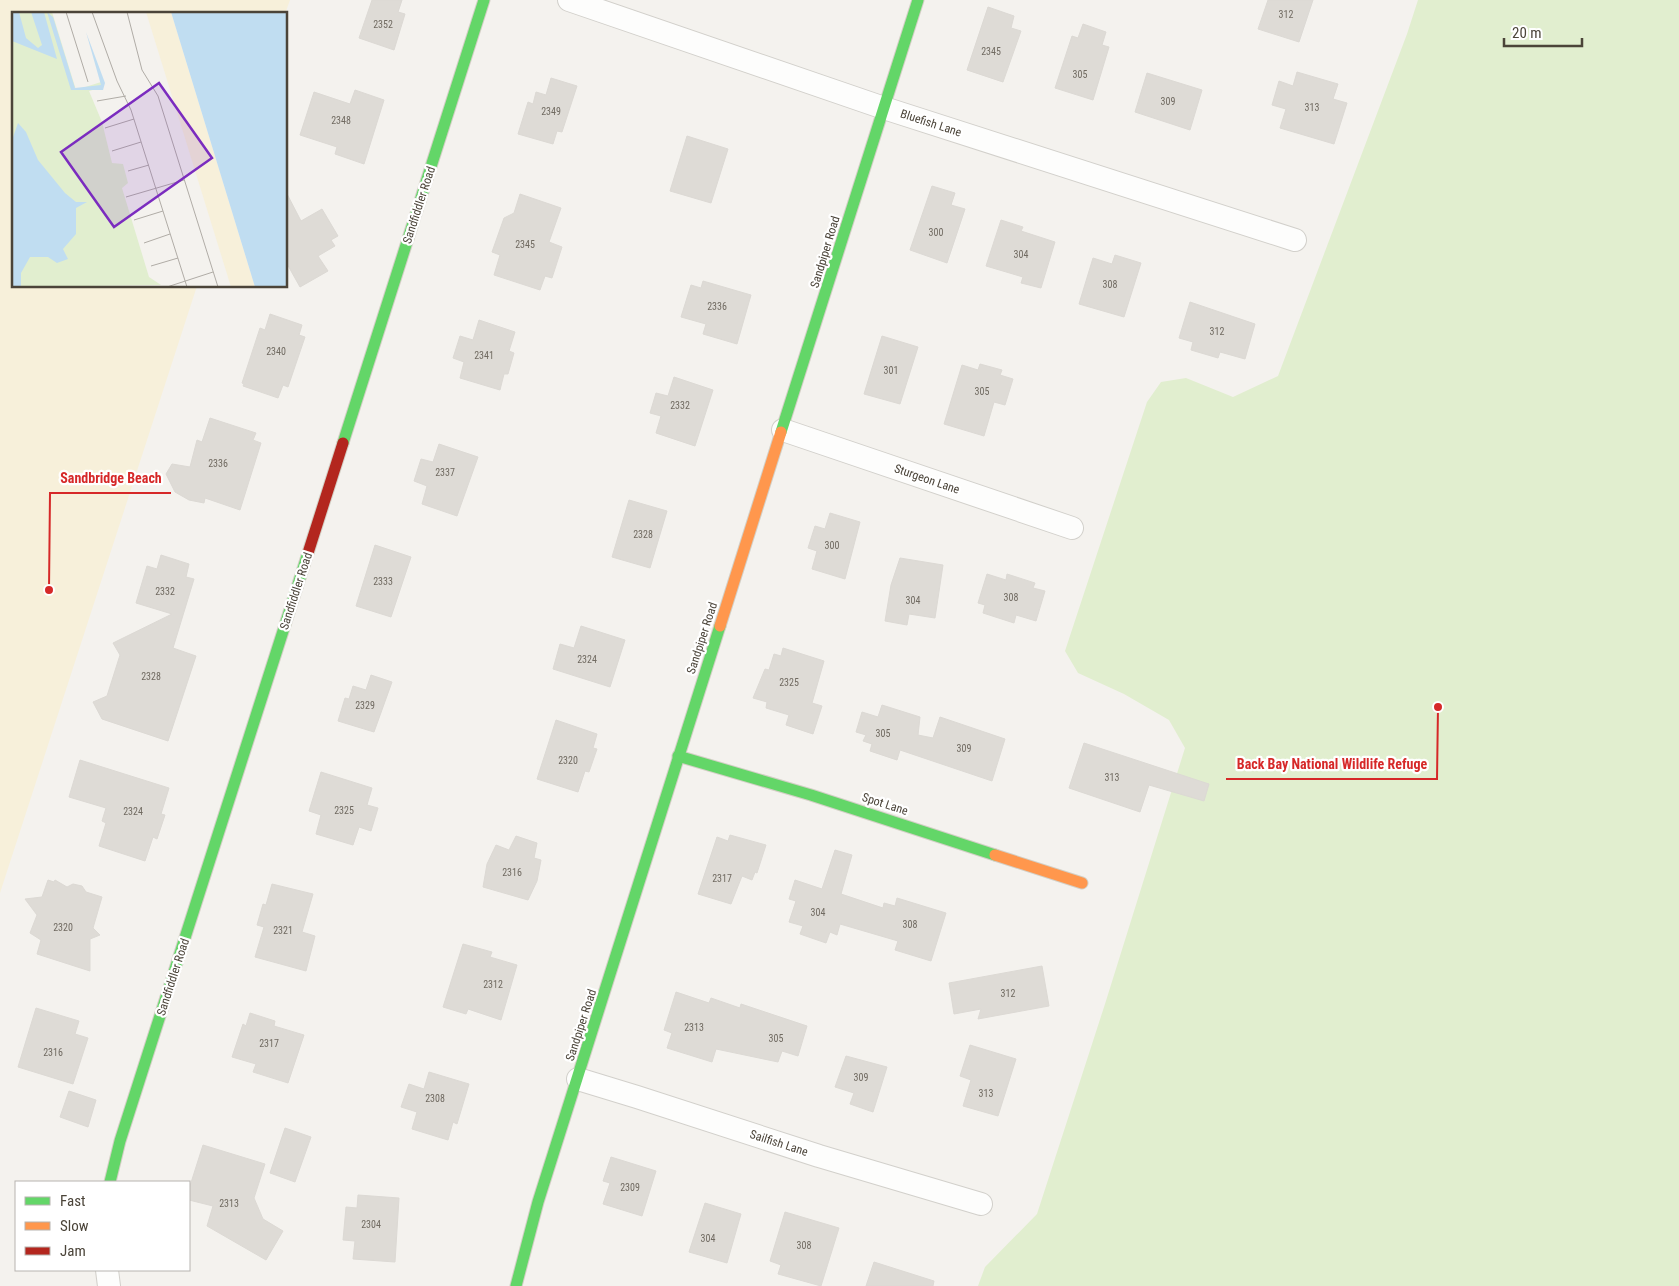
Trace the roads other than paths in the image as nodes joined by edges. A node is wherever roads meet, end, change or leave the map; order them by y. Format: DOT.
graph roads {
  1 [pos="484,0"];
  2 [pos="569,0"];
  3 [pos="918,0"];
  4 [pos="884,108"];
  5 [pos="1295,240"];
  6 [pos="783,430"];
  7 [pos="1072,528"];
  8 [pos="678,756"];
  9 [pos="1082,883"];
  10 [pos="578,1079"];
  11 [pos="110,1181"];
  12 [pos="981,1204"];
  13 [pos="107,1271"];
  14 [pos="109,1286"];
  15 [pos="516,1286"];
  1 -- 11 [label="street, Sandfiddler Road"];
  2 -- 4 [label="street, Bluefish Lane"];
  3 -- 4 [label="street, Sandpiper Road"];
  4 -- 5 [label="street, Bluefish Lane"];
  4 -- 6 [label="street, Sandpiper Road"];
  6 -- 7 [label="street, Sturgeon Lane"];
  6 -- 8 [label="street, Sandpiper Road"];
  8 -- 9 [label="street, Spot Lane"];
  8 -- 10 [label="street, Sandpiper Road"];
  10 -- 12 [label="street, Sailfish Lane"];
  10 -- 15 [label="street, Sandpiper Road"];
  13 -- 14 [label="street"];
}
